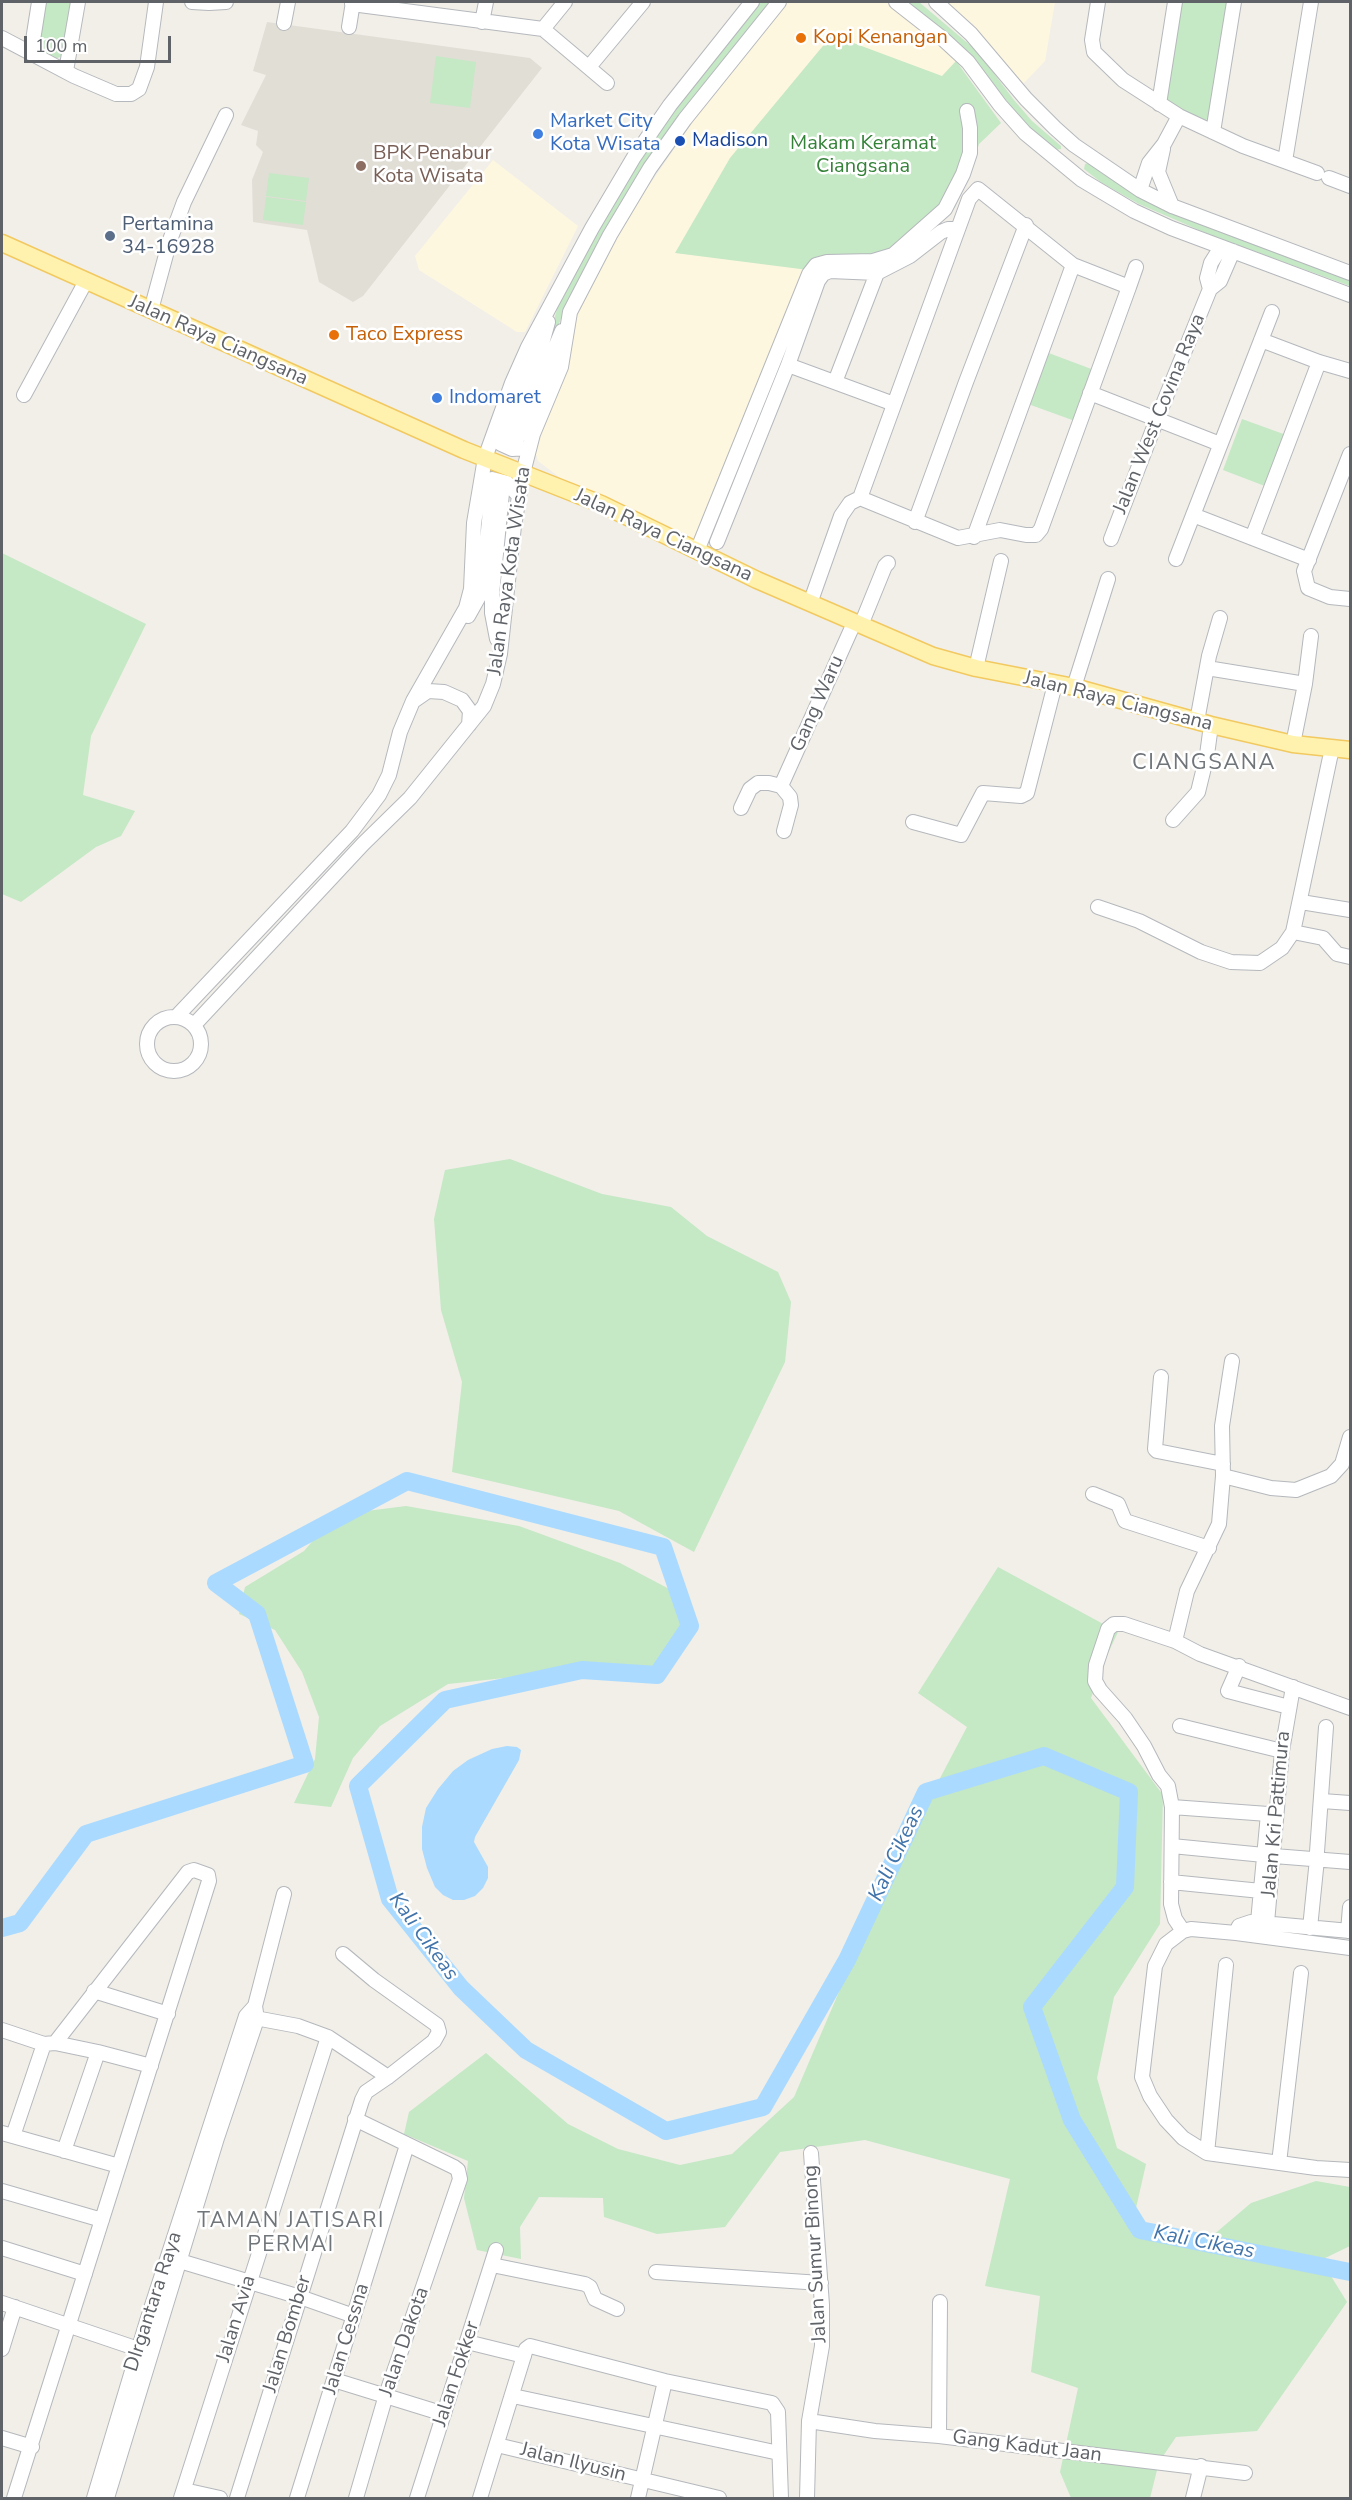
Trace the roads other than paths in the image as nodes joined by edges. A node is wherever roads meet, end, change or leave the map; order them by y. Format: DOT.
graph roads {
  1 [pos="39,2"];
  2 [pos="78,2"];
  3 [pos="156,2"];
  4 [pos="192,2"];
  5 [pos="226,2"];
  6 [pos="288,2"];
  7 [pos="486,2"];
  8 [pos="565,2"];
  9 [pos="643,2"];
  10 [pos="752,2"];
  11 [pos="779,2"];
  12 [pos="896,2"];
  13 [pos="936,2"];
  14 [pos="1098,2"];
  15 [pos="1175,2"];
  16 [pos="1234,2"];
  17 [pos="1311,2"];
  18 [pos="353,3"];
  19 [pos="413,7"];
  20 [pos="482,22"];
  21 [pos="284,23"];
  22 [pos="349,27"];
  23 [pos="543,29"];
  24 [pos="2,38"];
  25 [pos="31,53"];
  26 [pos="590,67"];
  27 [pos="66,71"];
  28 [pos="607,83"];
  29 [pos="1159,104"];
  30 [pos="967,111"];
  31 [pos="226,115"];
  32 [pos="1179,116"];
  33 [pos="1213,132"];
  34 [pos="1164,144"];
  35 [pos="1074,145"];
  36 [pos="1285,161"];
  37 [pos="1059,162"];
  38 [pos="1350,186"];
  39 [pos="1140,190"];
  40 [pos="1173,206"];
  41 [pos="1026,225"];
  42 [pos="957,229"];
  43 [pos="2,243"];
  44 [pos="1227,249"];
  45 [pos="1073,265"];
  46 [pos="1136,267"];
  47 [pos="877,273"];
  48 [pos="1350,273"];
  49 [pos="86,281"];
  50 [pos="1129,286"];
  51 [pos="1350,295"];
  52 [pos="151,310"];
  53 [pos="570,312"];
  54 [pos="1272,312"];
  55 [pos="1261,340"];
  56 [pos="1319,362"];
  57 [pos="788,365"];
  58 [pos="1350,371"];
  59 [pos="835,382"];
  60 [pos="1090,393"];
  61 [pos="24,395"];
  62 [pos="894,404"];
  63 [pos="1156,419"];
  64 [pos="506,435"];
  65 [pos="1220,444"];
  66 [pos="529,448"];
  67 [pos="1350,454"];
  68 [pos="485,458"];
  69 [pos="523,473"];
  70 [pos="492,489"];
  71 [pos="519,496"];
  72 [pos="860,498"];
  73 [pos="1192,515"];
  74 [pos="915,522"];
  75 [pos="974,537"];
  76 [pos="1252,538"];
  77 [pos="1111,539"];
  78 [pos="717,542"];
  79 [pos="697,551"];
  80 [pos="1176,559"];
  81 [pos="1309,560"];
  82 [pos="1001,561"];
  83 [pos="888,563"];
  84 [pos="1108,579"];
  85 [pos="813,595"];
  86 [pos="1350,599"];
  87 [pos="1220,618"];
  88 [pos="857,624"];
  89 [pos="1311,636"];
  90 [pos="500,654"];
  91 [pos="976,668"];
  92 [pos="1207,668"];
  93 [pos="1055,684"];
  94 [pos="1305,684"];
  95 [pos="426,686"];
  96 [pos="1074,687"];
  97 [pos="484,706"];
  98 [pos="470,711"];
  99 [pos="1204,723"];
  100 [pos="469,725"];
  101 [pos="1293,744"];
  102 [pos="1332,748"];
  103 [pos="1350,750"];
  104 [pos="781,786"];
  105 [pos="741,808"];
  106 [pos="1173,820"];
  107 [pos="913,822"];
  108 [pos="784,831"];
  109 [pos="1301,902"];
  110 [pos="1098,907"];
  111 [pos="1350,910"];
  112 [pos="1293,932"];
  113 [pos="1350,957"];
  114 [pos="177,1016"];
  115 [pos="194,1025"];
  116 [pos="1232,1361"];
  117 [pos="1161,1377"];
  118 [pos="1350,1437"];
  119 [pos="1223,1470"];
  120 [pos="1093,1494"];
  121 [pos="1209,1548"];
  122 [pos="1175,1641"];
  123 [pos="1239,1666"];
  124 [pos="1293,1687"];
  125 [pos="1289,1707"];
  126 [pos="1350,1708"];
  127 [pos="1180,1726"];
  128 [pos="1326,1727"];
  129 [pos="1282,1751"];
  130 [pos="1322,1801"];
  131 [pos="1350,1803"];
  132 [pos="1172,1807"];
  133 [pos="1172,1846"];
  134 [pos="1269,1855"];
  135 [pos="1317,1855"];
  136 [pos="1350,1862"];
  137 [pos="1171,1882"];
  138 [pos="1260,1891"];
  139 [pos="284,1894"];
  140 [pos="1350,1907"];
  141 [pos="1262,1922"];
  142 [pos="1310,1928"];
  143 [pos="1183,1931"];
  144 [pos="1349,1931"];
  145 [pos="1236,1933"];
  146 [pos="1350,1948"];
  147 [pos="343,1954"];
  148 [pos="1226,1965"];
  149 [pos="1301,1973"];
  150 [pos="94,1991"];
  151 [pos="168,2013"];
  152 [pos="252,2013"];
  153 [pos="2,2030"];
  154 [pos="328,2037"];
  155 [pos="50,2044"];
  156 [pos="98,2052"];
  157 [pos="151,2066"];
  158 [pos="388,2077"];
  159 [pos="355,2119"];
  160 [pos="7,2135"];
  161 [pos="407,2145"];
  162 [pos="64,2151"];
  163 [pos="811,2153"];
  164 [pos="1207,2153"];
  165 [pos="1280,2163"];
  166 [pos="119,2166"];
  167 [pos="1350,2170"];
  168 [pos="2,2191"];
  169 [pos="102,2220"];
  170 [pos="2,2248"];
  171 [pos="496,2250"];
  172 [pos="174,2260"];
  173 [pos="492,2265"];
  174 [pos="656,2272"];
  175 [pos="85,2274"];
  176 [pos="249,2281"];
  177 [pos="821,2283"];
  178 [pos="300,2297"];
  179 [pos="940,2302"];
  180 [pos="8,2305"];
  181 [pos="617,2309"];
  182 [pos="354,2316"];
  183 [pos="69,2327"];
  184 [pos="467,2343"];
  185 [pos="2,2349"];
  186 [pos="145,2351"];
  187 [pos="525,2353"];
  188 [pos="334,2380"];
  189 [pos="665,2381"];
  190 [pos="386,2395"];
  191 [pos="513,2396"];
  192 [pos="444,2415"];
  193 [pos="124,2418"];
  194 [pos="809,2421"];
  195 [pos="654,2426"];
  196 [pos="939,2436"];
  197 [pos="2,2438"];
  198 [pos="497,2445"];
  199 [pos="32,2447"];
  200 [pos="779,2453"];
  201 [pos="1201,2466"];
  202 [pos="1245,2473"];
  203 [pos="642,2480"];
  204 [pos="182,2494"];
  205 [pos="14,2499"];
  206 [pos="94,2499"];
  207 [pos="107,2499"];
  208 [pos="220,2499"];
  209 [pos="237,2499"];
  210 [pos="297,2499"];
  211 [pos="356,2499"];
  212 [pos="417,2499"];
  213 [pos="480,2499"];
  214 [pos="638,2499"];
  215 [pos="719,2499"];
  216 [pos="781,2499"];
  217 [pos="807,2499"];
  218 [pos="1193,2499"];
  1 -- 25 [label="street"];
  2 -- 27 [label="street"];
  3 -- 27 [label="street"];
  4 -- 5 [label="street"];
  6 -- 21 [label="street"];
  7 -- 20 [label="street"];
  8 -- 23 [label="street"];
  9 -- 26 [label="street"];
  10 -- 64 [label="street, Jalan Raya Kota Wisata"];
  11 -- 53 [label="street, Jalan Raya Kota Wisata"];
  12 -- 37 [label="street"];
  13 -- 35 [label="street"];
  14 -- 29 [label="street"];
  15 -- 29 [label="street"];
  16 -- 33 [label="street"];
  17 -- 36 [label="street"];
  18 -- 19 [label="street"];
  18 -- 22 [label="street"];
  19 -- 20 [label="street"];
  20 -- 23 [label="street"];
  23 -- 26 [label="street"];
  24 -- 25 [label="street"];
  25 -- 27 [label="street"];
  26 -- 28 [label="street"];
  29 -- 32 [label="street"];
  30 -- 79 [label="street"];
  31 -- 52 [label="street"];
  32 -- 33 [label="street"];
  32 -- 34 [label="street"];
  33 -- 36 [label="street"];
  34 -- 39 [label="street"];
  34 -- 40 [label="street"];
  35 -- 37 [label="street"];
  35 -- 39 [label="street"];
  36 -- 38 [label="street"];
  37 -- 44 [label="street"];
  39 -- 40 [label="street"];
  40 -- 48 [label="street"];
  41 -- 42 [label="street"];
  41 -- 45 [label="street"];
  41 -- 74 [label="street"];
  42 -- 47 [label="street"];
  42 -- 62 [label="street"];
  43 -- 49 [label="main road, Jalan Raya Ciangsana"];
  44 -- 51 [label="street"];
  44 -- 63 [label="street, Jalan West Covina Raya"];
  45 -- 50 [label="street"];
  45 -- 75 [label="street"];
  46 -- 50 [label="street"];
  47 -- 57 [label="street"];
  47 -- 59 [label="street"];
  49 -- 52 [label="main road, Jalan Raya Ciangsana"];
  49 -- 61 [label="street"];
  50 -- 60 [label="street"];
  52 -- 68 [label="main road, Jalan Raya Ciangsana"];
  53 -- 64 [label="street"];
  53 -- 66 [label="street, Jalan Raya Kota Wisata"];
  54 -- 55 [label="street"];
  55 -- 56 [label="street"];
  55 -- 65 [label="street"];
  56 -- 58 [label="street"];
  56 -- 76 [label="street"];
  57 -- 59 [label="street"];
  57 -- 78 [label="street"];
  59 -- 62 [label="street"];
  60 -- 63 [label="street"];
  60 -- 75 [label="street"];
  62 -- 72 [label="street"];
  63 -- 65 [label="street"];
  63 -- 77 [label="street, Jalan West Covina Raya"];
  64 -- 66 [label="street"];
  64 -- 68 [label="street, Jalan Raya Kota Wisata"];
  65 -- 73 [label="street"];
  66 -- 69 [label="street, Jalan Raya Kota Wisata"];
  67 -- 81 [label="street"];
  68 -- 69 [label="main road, Jalan Raya Ciangsana"];
  68 -- 70 [label="street, Jalan Raya Kota Wisata"];
  69 -- 71 [label="street, Jalan Raya Kota Wisata"];
  69 -- 79 [label="main road, Jalan Raya Ciangsana"];
  70 -- 71 [label="street"];
  70 -- 90 [label="street"];
  70 -- 95 [label="street, Jalan Raya Kota Wisata"];
  71 -- 90 [label="street, Jalan Raya Kota Wisata"];
  72 -- 74 [label="street"];
  72 -- 85 [label="street"];
  73 -- 76 [label="street"];
  73 -- 80 [label="street"];
  74 -- 75 [label="street"];
  76 -- 81 [label="street"];
  79 -- 88 [label="main road, Jalan Raya Ciangsana"];
  81 -- 86 [label="street"];
  82 -- 91 [label="street"];
  83 -- 88 [label="street, Gang Waru"];
  84 -- 96 [label="street"];
  87 -- 92 [label="street"];
  88 -- 91 [label="main road, Jalan Raya Ciangsana"];
  88 -- 104 [label="street, Gang Waru"];
  89 -- 94 [label="street"];
  90 -- 97 [label="street, Jalan Raya Kota Wisata"];
  91 -- 93 [label="main road, Jalan Raya Ciangsana"];
  92 -- 94 [label="street"];
  92 -- 99 [label="street"];
  93 -- 96 [label="main road, Jalan Raya Ciangsana"];
  93 -- 107 [label="street"];
  94 -- 101 [label="street"];
  95 -- 98 [label="street"];
  95 -- 114 [label="street, Jalan Raya Kota Wisata"];
  96 -- 99 [label="main road, Jalan Raya Ciangsana"];
  97 -- 98 [label="street"];
  97 -- 100 [label="street, Jalan Raya Kota Wisata"];
  98 -- 100 [label="street"];
  99 -- 101 [label="main road, Jalan Raya Ciangsana"];
  99 -- 106 [label="street"];
  100 -- 115 [label="street, Jalan Raya Kota Wisata"];
  101 -- 102 [label="main road, Jalan Raya Ciangsana"];
  102 -- 103 [label="main road, Jalan Raya Ciangsana"];
  102 -- 109 [label="street"];
  104 -- 105 [label="street"];
  104 -- 108 [label="street"];
  109 -- 111 [label="street"];
  109 -- 112 [label="street"];
  110 -- 112 [label="street"];
  112 -- 113 [label="street"];
  114 -- 115 [label="street"];
  114 -- 115 [label="street"];
  116 -- 119 [label="street"];
  117 -- 119 [label="street"];
  118 -- 119 [label="street"];
  119 -- 121 [label="street"];
  120 -- 121 [label="street"];
  121 -- 122 [label="street"];
  122 -- 123 [label="street"];
  122 -- 132 [label="street"];
  123 -- 124 [label="street"];
  123 -- 125 [label="street, Jalan Kri Pattimura"];
  124 -- 125 [label="street, Jalan Kri Pattimura"];
  124 -- 126 [label="street"];
  125 -- 129 [label="street, Jalan Kri Pattimura"];
  127 -- 129 [label="street"];
  128 -- 130 [label="street"];
  129 -- 134 [label="street, Jalan Kri Pattimura"];
  130 -- 131 [label="street"];
  130 -- 135 [label="street"];
  132 -- 133 [label="street"];
  132 -- 134 [label="street"];
  133 -- 134 [label="street"];
  133 -- 137 [label="street"];
  134 -- 135 [label="street"];
  134 -- 138 [label="street"];
  134 -- 141 [label="street, Jalan Kri Pattimura"];
  135 -- 136 [label="street"];
  135 -- 142 [label="street"];
  137 -- 138 [label="street"];
  137 -- 143 [label="street"];
  138 -- 141 [label="street"];
  139 -- 152 [label="street, DIrgantara Raya"];
  140 -- 144 [label="street"];
  141 -- 142 [label="street"];
  141 -- 145 [label="street"];
  142 -- 144 [label="street"];
  143 -- 145 [label="street"];
  143 -- 164 [label="street"];
  145 -- 146 [label="street"];
  147 -- 158 [label="street, Jalan Bomber"];
  148 -- 164 [label="street"];
  149 -- 165 [label="street"];
  150 -- 151 [label="street"];
  150 -- 151 [label="street"];
  150 -- 155 [label="street"];
  151 -- 157 [label="street"];
  152 -- 154 [label="street"];
  152 -- 172 [label="street, DIrgantara Raya"];
  153 -- 155 [label="street"];
  154 -- 158 [label="street"];
  154 -- 176 [label="street, Jalan Avia"];
  155 -- 156 [label="street"];
  155 -- 160 [label="street"];
  156 -- 157 [label="street"];
  156 -- 162 [label="street"];
  157 -- 166 [label="street"];
  158 -- 159 [label="street, Jalan Bomber"];
  159 -- 161 [label="street"];
  159 -- 178 [label="street, Jalan Bomber"];
  160 -- 162 [label="street"];
  161 -- 182 [label="street, Jalan Cessna"];
  161 -- 190 [label="street, Jalan Dakota"];
  162 -- 166 [label="street"];
  163 -- 177 [label="street, Jalan Sumur Binong"];
  164 -- 165 [label="street"];
  165 -- 167 [label="street"];
  166 -- 169 [label="street"];
  168 -- 169 [label="street"];
  169 -- 175 [label="street"];
  170 -- 175 [label="street"];
  171 -- 173 [label="street, Jalan Fokker"];
  172 -- 176 [label="street"];
  172 -- 186 [label="street, DIrgantara Raya"];
  173 -- 181 [label="street"];
  173 -- 184 [label="street, Jalan Fokker"];
  174 -- 177 [label="street"];
  175 -- 183 [label="street"];
  176 -- 178 [label="street"];
  176 -- 204 [label="street, Jalan Avia"];
  177 -- 194 [label="street, Jalan Sumur Binong"];
  178 -- 182 [label="street"];
  178 -- 209 [label="street, Jalan Bomber"];
  179 -- 196 [label="street"];
  180 -- 183 [label="street"];
  180 -- 185 [label="street"];
  182 -- 188 [label="street, Jalan Cessna"];
  183 -- 186 [label="street"];
  183 -- 199 [label="street"];
  184 -- 187 [label="street"];
  184 -- 192 [label="street, Jalan Fokker"];
  186 -- 193 [label="street, DIrgantara Raya"];
  187 -- 189 [label="street"];
  187 -- 191 [label="street"];
  188 -- 190 [label="street"];
  188 -- 210 [label="street, Jalan Cessna"];
  189 -- 195 [label="street"];
  189 -- 200 [label="street"];
  190 -- 192 [label="street"];
  190 -- 211 [label="street, Jalan Dakota"];
  191 -- 195 [label="street"];
  191 -- 198 [label="street"];
  192 -- 212 [label="street, Jalan Fokker"];
  193 -- 206 [label="street, DIrgantara Raya"];
  193 -- 207 [label="street, DIrgantara Raya"];
  194 -- 196 [label="street, Gang Kadut Jaan"];
  194 -- 217 [label="street, Jalan Sumur Binong"];
  195 -- 200 [label="street"];
  195 -- 203 [label="street"];
  196 -- 201 [label="street, Gang Kadut Jaan"];
  197 -- 199 [label="street"];
  198 -- 203 [label="street, Jalan Ilyusin"];
  198 -- 213 [label="street"];
  199 -- 205 [label="street"];
  200 -- 216 [label="street"];
  201 -- 202 [label="street, Gang Kadut Jaan"];
  201 -- 218 [label="street"];
  203 -- 214 [label="street"];
  203 -- 215 [label="street, Jalan Ilyusin"];
  204 -- 208 [label="street"];
}
